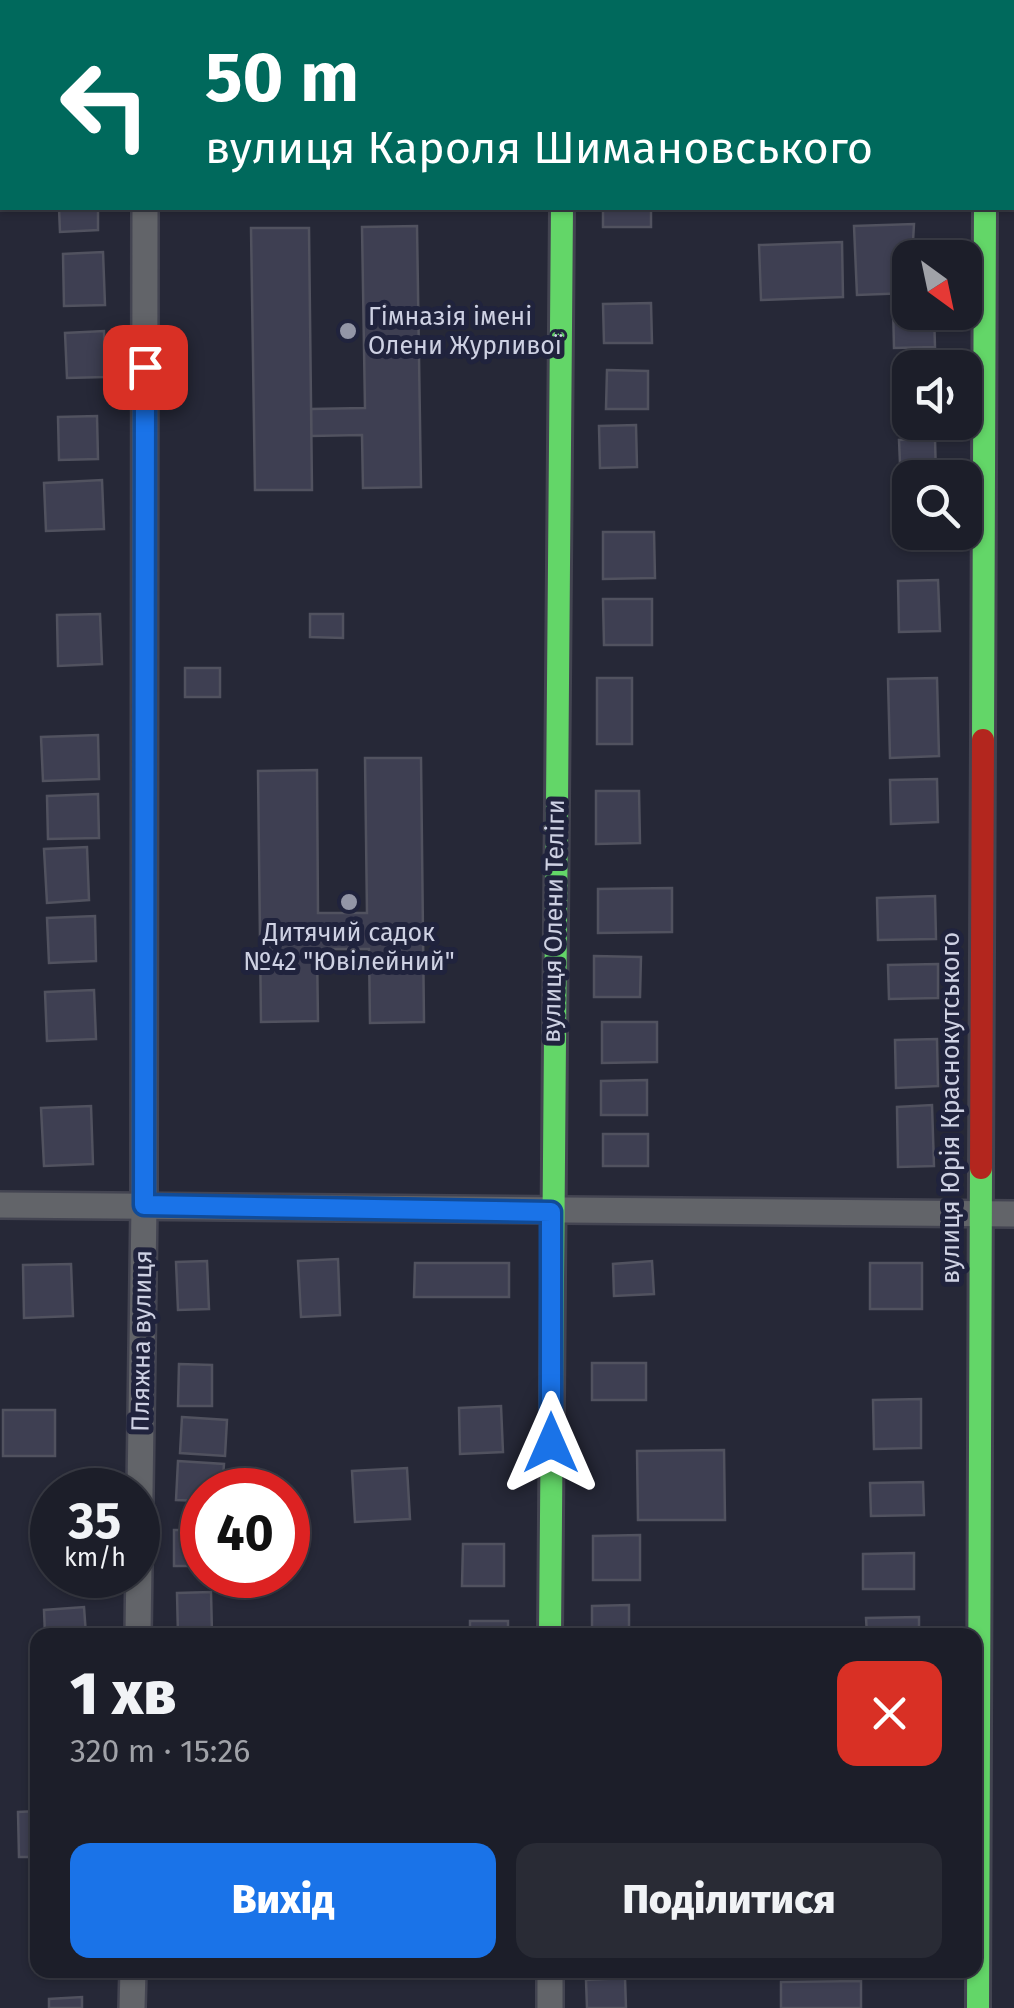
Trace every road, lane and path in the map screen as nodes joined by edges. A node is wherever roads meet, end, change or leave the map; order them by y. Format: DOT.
graph roads {
  1 [pos="145,210"];
  2 [pos="562,210"];
  3 [pos="985,210"];
  4 [pos="0,1205"];
  5 [pos="144,1205"];
  6 [pos="551,1212"];
  7 [pos="978,1214"];
  8 [pos="1014,1214"];
  9 [pos="138,1628"];
  10 [pos="550,1628"];
  11 [pos="978,1628"];
  12 [pos="133,1978"];
  13 [pos="550,1978"];
  14 [pos="978,1978"];
  15 [pos="132,2008"];
  16 [pos="550,2008"];
  17 [pos="978,2008"];
  1 -- 5 [label="street, Пляжна вулиця"];
  2 -- 6 [label="street, вулиця Олени Теліги"];
  3 -- 7 [label="street, вулиця Юрія Краснокутського"];
  4 -- 5 [label="street"];
  5 -- 6 [label="street"];
  5 -- 9 [label="street, Пляжна вулиця"];
  6 -- 7 [label="street"];
  6 -- 10 [label="street, вулиця Олени Теліги"];
  7 -- 8 [label="street"];
  7 -- 11 [label="street, вулиця Юрія Краснокутського"];
  12 -- 15 [label="street"];
  13 -- 16 [label="street"];
  14 -- 17 [label="street, вулиця Юрія Краснокутського"];
}
